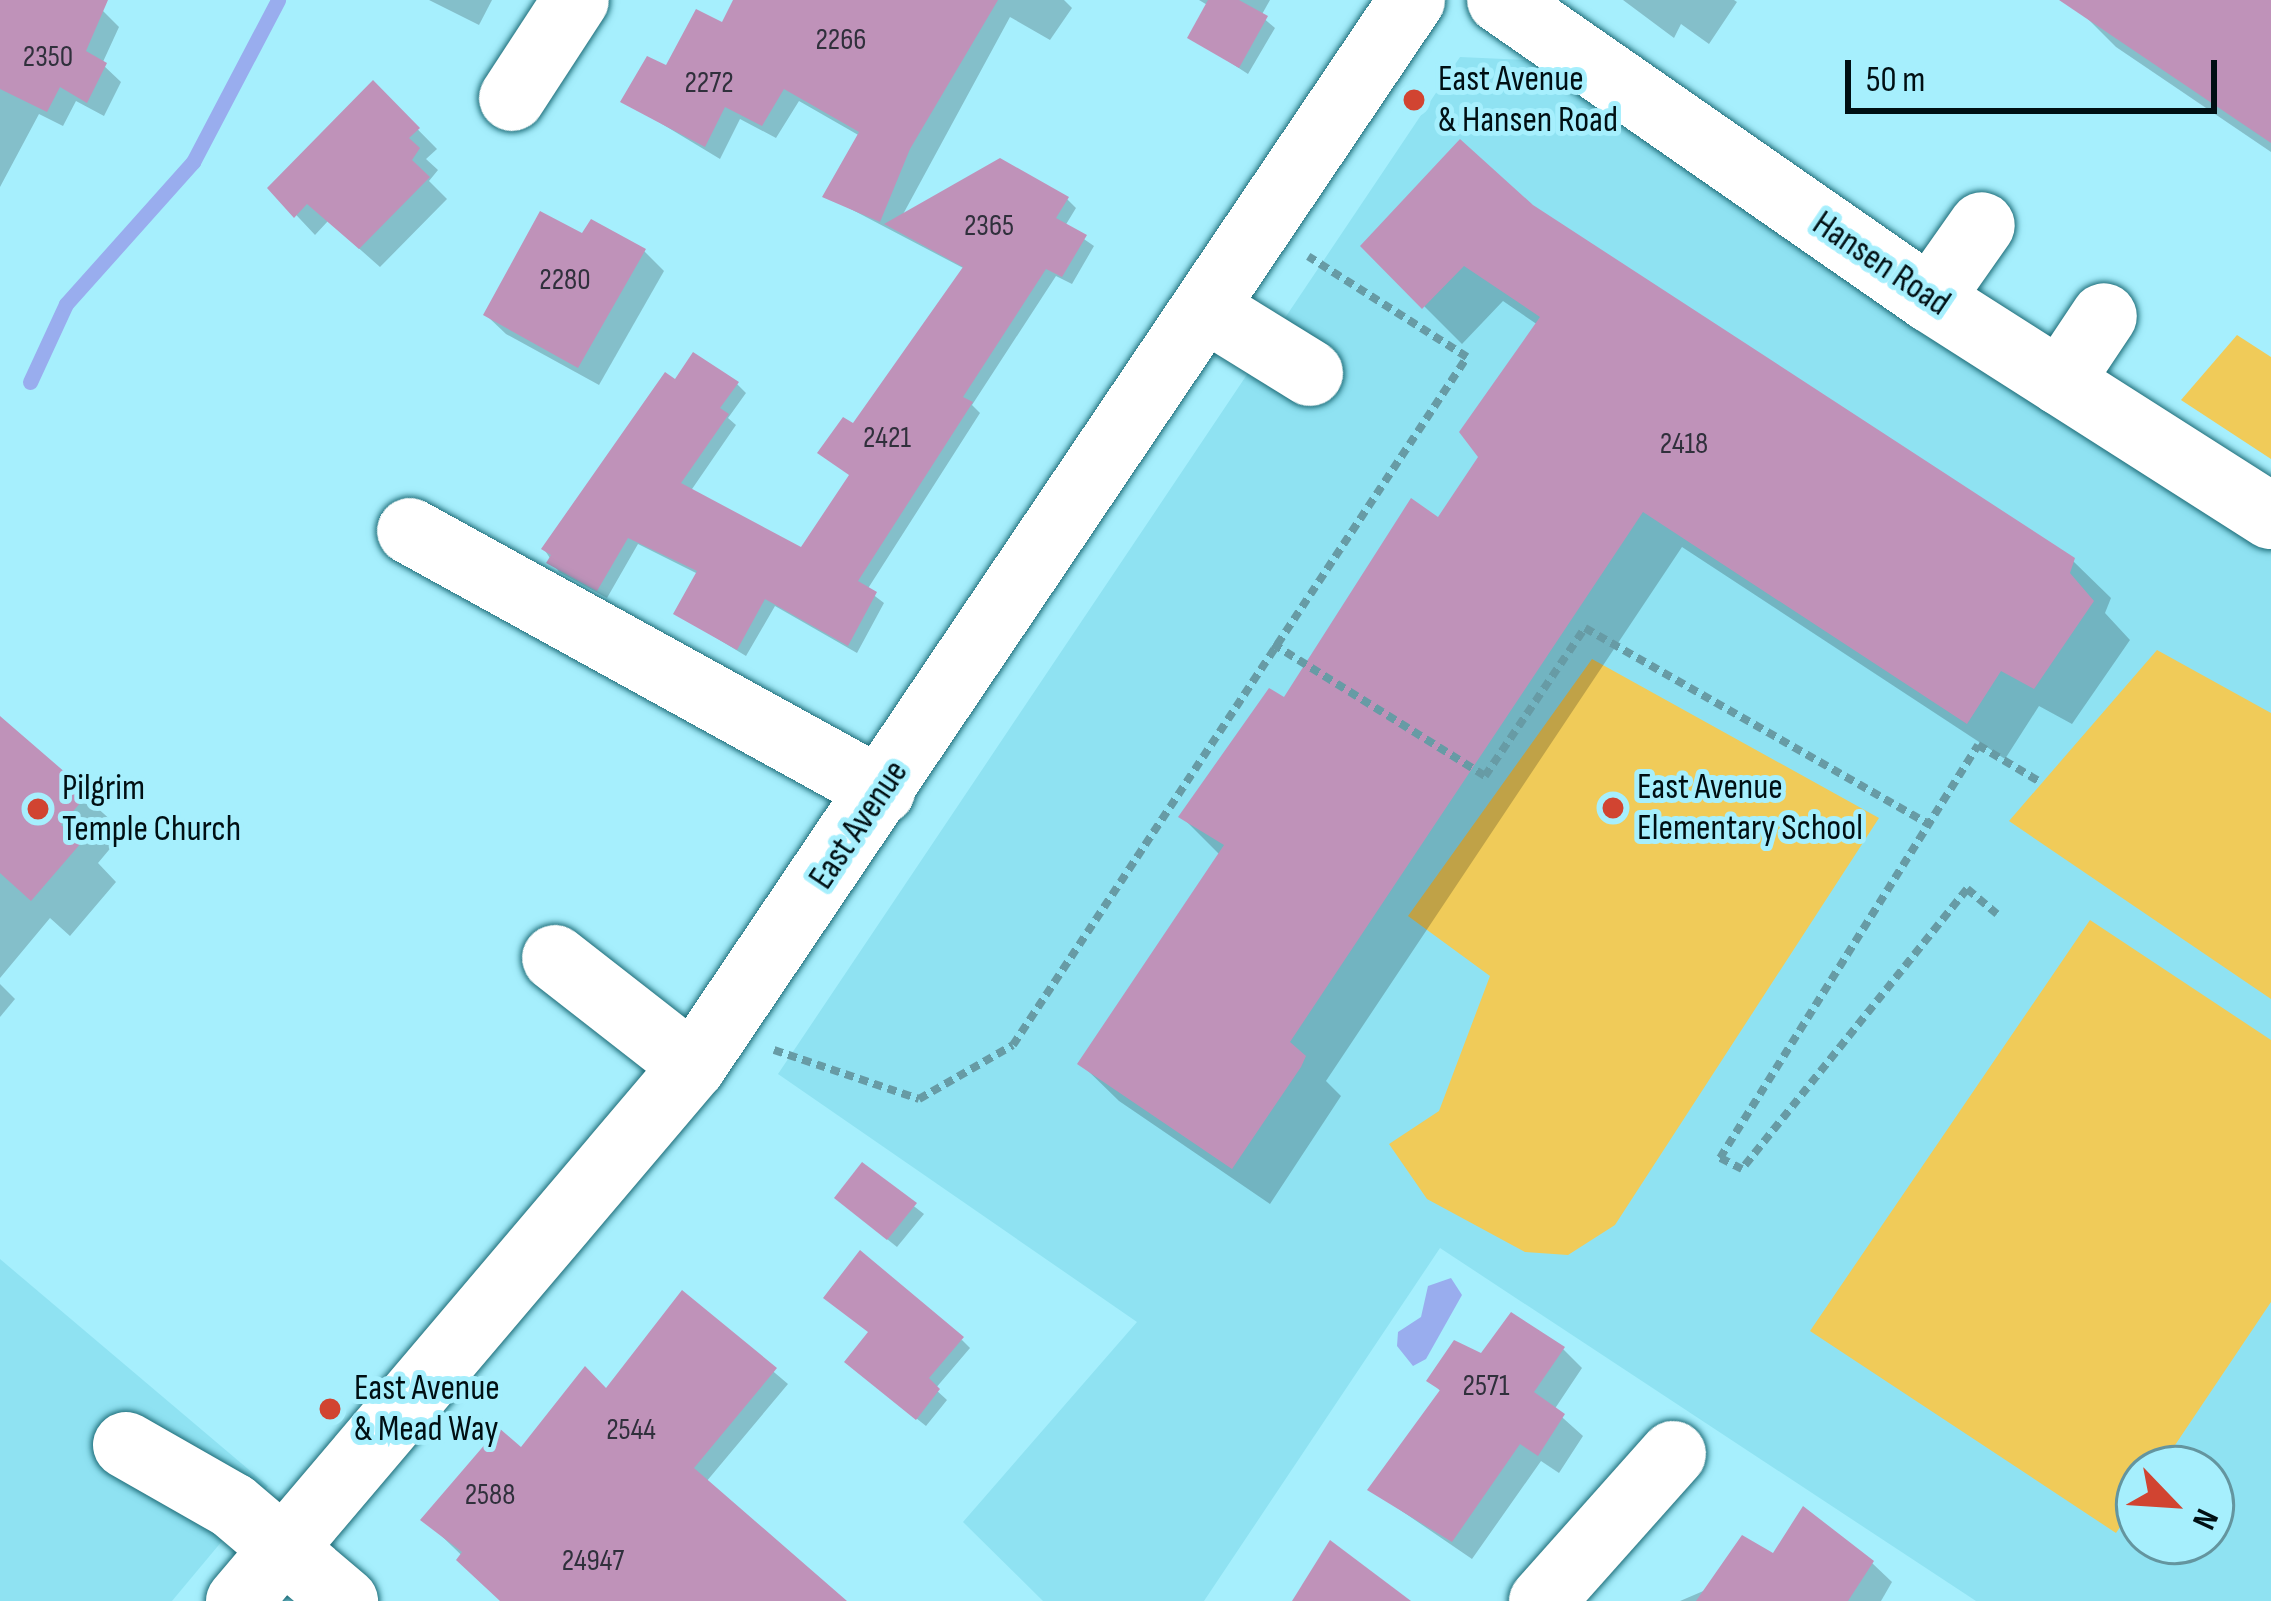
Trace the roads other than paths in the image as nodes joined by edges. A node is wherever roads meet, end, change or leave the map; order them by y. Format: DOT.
graph roads {
  1 [pos="576,0"];
  2 [pos="1412,0"];
  3 [pos="1500,0"];
  4 [pos="512,98"];
  5 [pos="1982,225"];
  6 [pos="1930,299"];
  7 [pos="1208,310"];
  8 [pos="2104,316"];
  9 [pos="1310,373"];
  10 [pos="2060,382"];
  11 [pos="2271,516"];
  12 [pos="410,531"];
  13 [pos="882,791"];
  14 [pos="555,958"];
  15 [pos="693,1066"];
  16 [pos="126,1445"];
  17 [pos="1673,1454"];
  18 [pos="286,1548"];
  19 [pos="239,1601"];
  20 [pos="345,1601"];
  21 [pos="1542,1601"];
  1 -- 4 [label="street"];
  2 -- 7 [label="street, East Avenue"];
  3 -- 6 [label="street, Hansen Road"];
  5 -- 6 [label="street"];
  6 -- 10 [label="street, Hansen Road"];
  7 -- 9 [label="street"];
  7 -- 13 [label="street, East Avenue"];
  8 -- 10 [label="street"];
  10 -- 11 [label="street, Hansen Road"];
  12 -- 13 [label="street"];
  13 -- 15 [label="street, East Avenue"];
  14 -- 15 [label="street"];
  15 -- 18 [label="street, East Avenue"];
  16 -- 18 [label="street"];
  17 -- 21 [label="street"];
  18 -- 19 [label="street, East Avenue"];
  18 -- 20 [label="street"];
}
